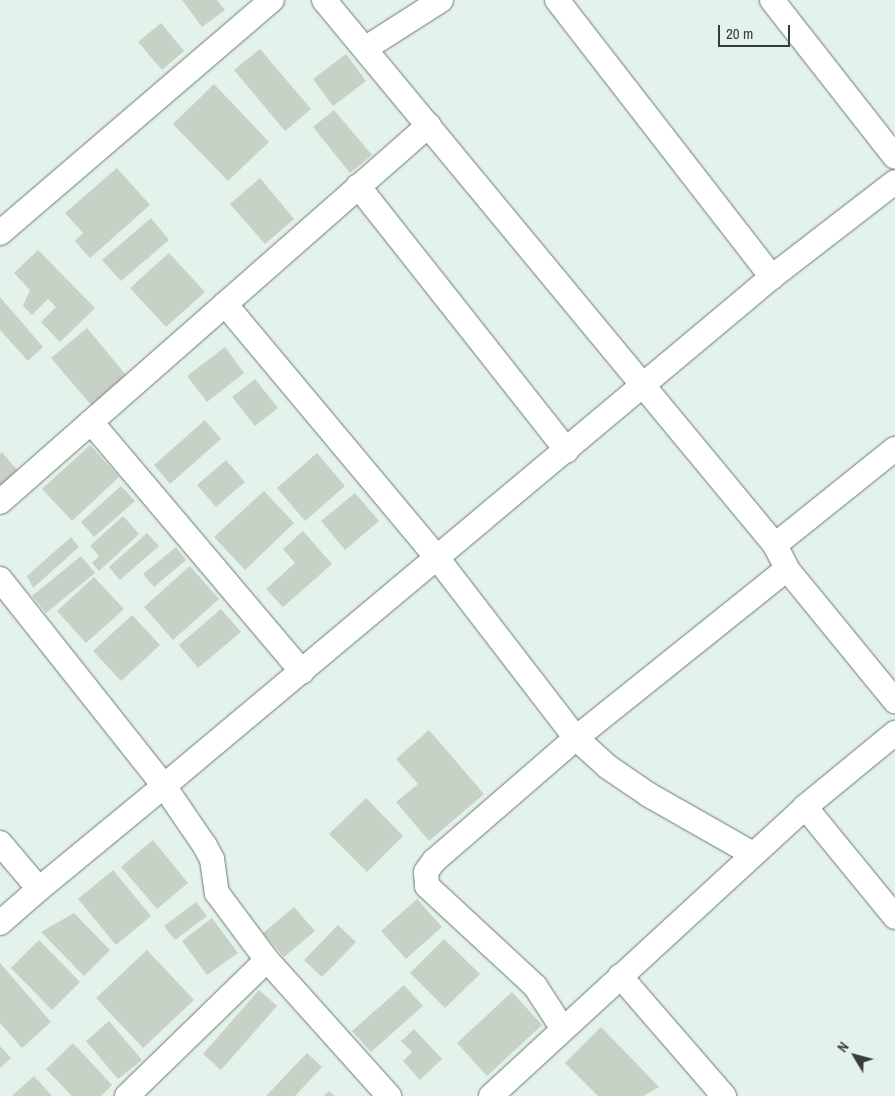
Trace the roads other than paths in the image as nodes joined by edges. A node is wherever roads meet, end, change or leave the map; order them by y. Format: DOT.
graph roads {
  1 [pos="272,0"];
  2 [pos="324,0"];
  3 [pos="557,0"];
  4 [pos="772,0"];
  5 [pos="428,3"];
  6 [pos="366,48"];
  7 [pos="429,125"];
  8 [pos="895,157"];
  9 [pos="895,182"];
  10 [pos="358,186"];
  11 [pos="0,233"];
  12 [pos="772,277"];
  13 [pos="225,304"];
  14 [pos="643,387"];
  15 [pos="91,422"];
  16 [pos="895,449"];
  17 [pos="567,451"];
  18 [pos="0,502"];
  19 [pos="776,545"];
  20 [pos="438,559"];
  21 [pos="787,569"];
  22 [pos="0,579"];
  23 [pos="302,672"];
  24 [pos="895,701"];
  25 [pos="895,734"];
  26 [pos="576,738"];
  27 [pos="164,786"];
  28 [pos="805,807"];
  29 [pos="0,843"];
  30 [pos="753,854"];
  31 [pos="39,888"];
  32 [pos="895,917"];
  33 [pos="0,923"];
  34 [pos="267,960"];
  35 [pos="620,976"];
  36 [pos="563,1029"];
  37 [pos="127,1096"];
  38 [pos="389,1096"];
  39 [pos="491,1096"];
  40 [pos="724,1096"];
  1 -- 11 [label="street"];
  2 -- 6 [label="street"];
  3 -- 12 [label="street"];
  4 -- 8 [label="street"];
  5 -- 6 [label="street"];
  6 -- 7 [label="street"];
  7 -- 10 [label="street"];
  7 -- 14 [label="street"];
  9 -- 12 [label="street"];
  10 -- 13 [label="street"];
  10 -- 17 [label="street"];
  12 -- 14 [label="street"];
  13 -- 15 [label="street"];
  13 -- 20 [label="street"];
  14 -- 17 [label="street"];
  14 -- 19 [label="street"];
  15 -- 18 [label="street"];
  15 -- 23 [label="street"];
  16 -- 19 [label="street"];
  17 -- 20 [label="street"];
  19 -- 21 [label="street"];
  20 -- 23 [label="street"];
  20 -- 26 [label="street"];
  21 -- 24 [label="street"];
  21 -- 26 [label="street"];
  22 -- 27 [label="street"];
  23 -- 27 [label="street"];
  25 -- 28 [label="street"];
  26 -- 30 [label="street"];
  26 -- 36 [label="street"];
  27 -- 31 [label="street"];
  27 -- 34 [label="street"];
  28 -- 30 [label="street"];
  28 -- 32 [label="street"];
  29 -- 31 [label="street"];
  30 -- 35 [label="street"];
  31 -- 33 [label="street"];
  34 -- 37 [label="street"];
  34 -- 38 [label="street"];
  35 -- 36 [label="street"];
  35 -- 40 [label="street"];
  36 -- 39 [label="street"];
}
